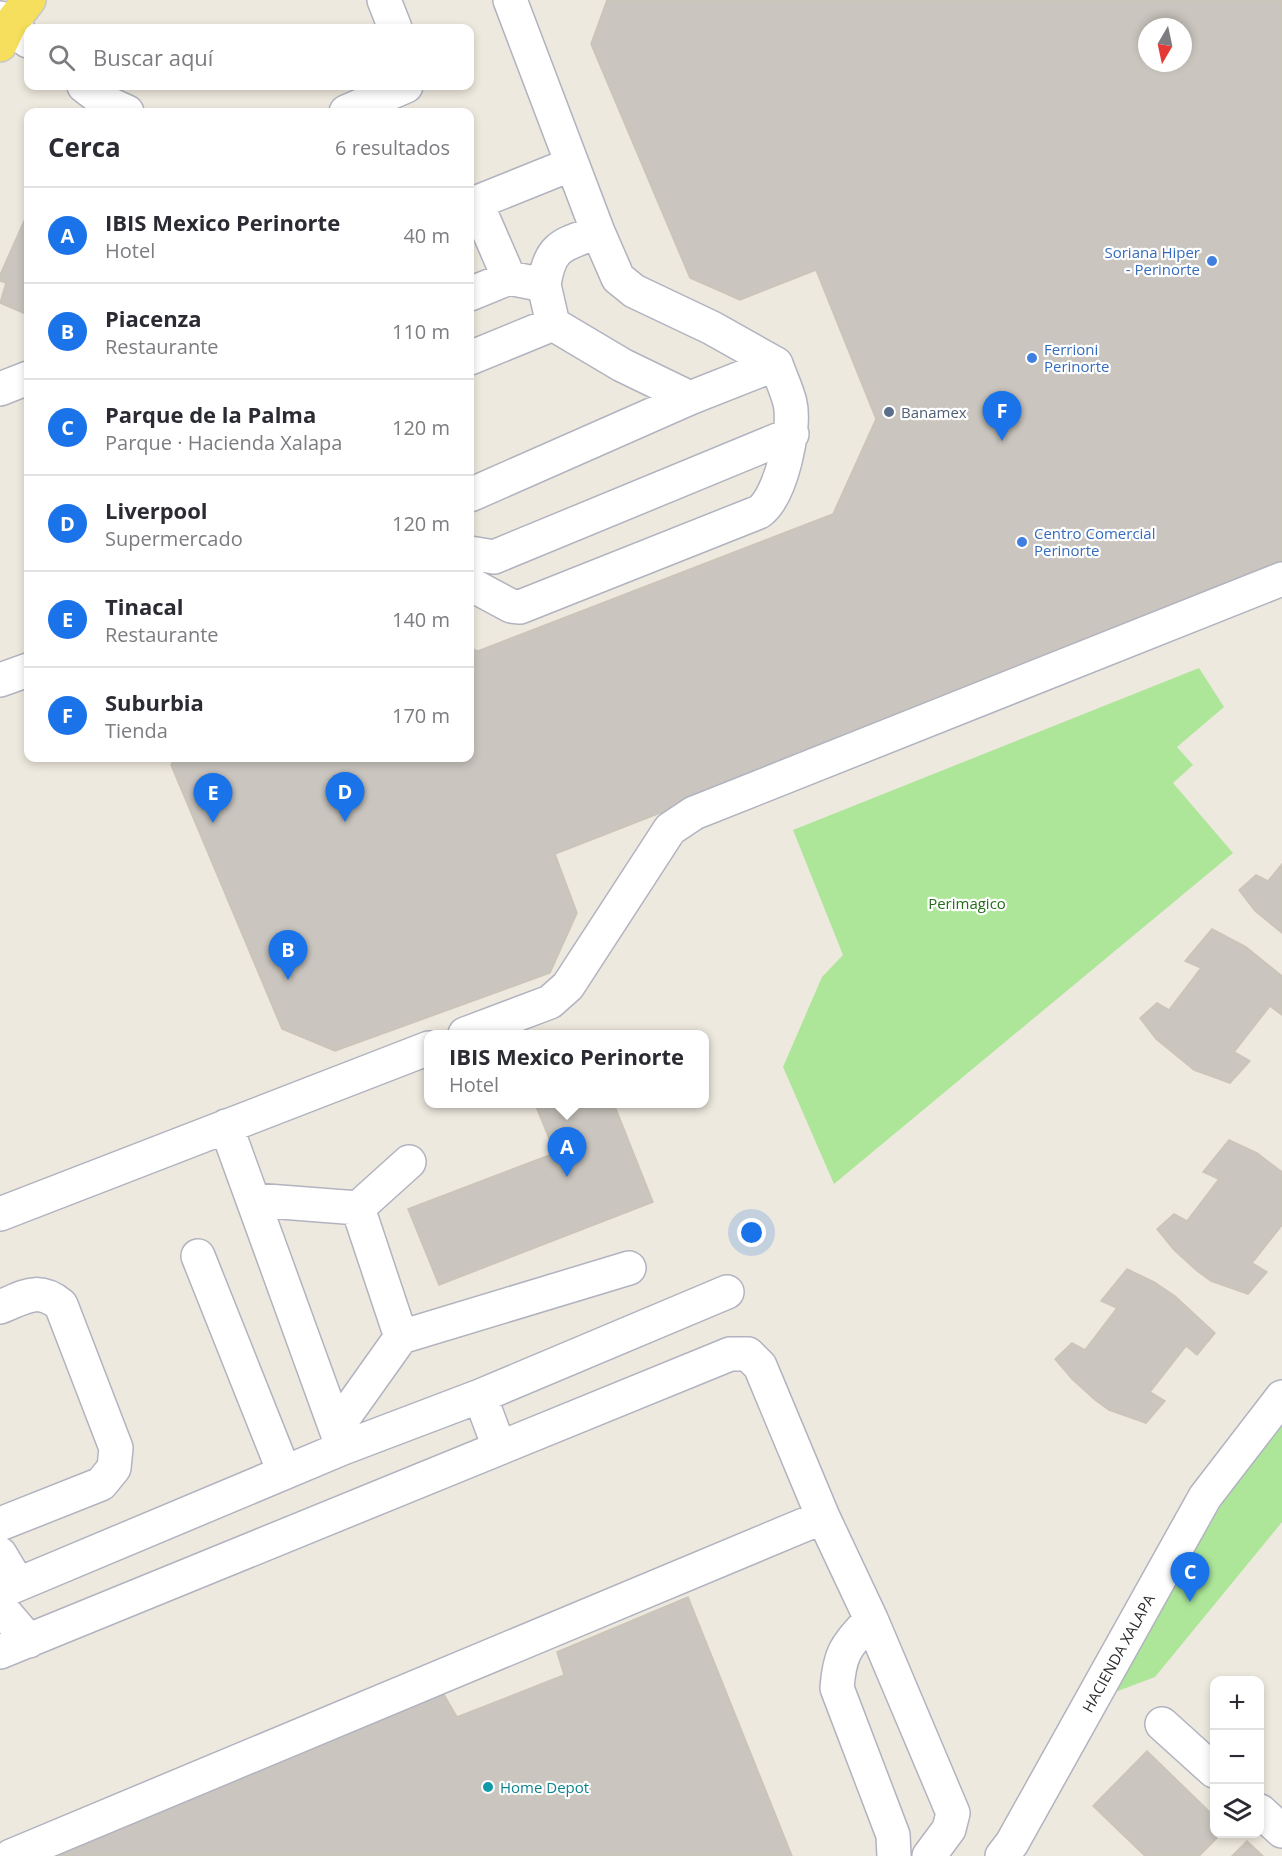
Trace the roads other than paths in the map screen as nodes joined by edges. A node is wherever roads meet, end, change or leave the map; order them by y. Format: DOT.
graph roads {
  1 [pos="29,0"];
  2 [pos="384,0"];
  3 [pos="510,0"];
  4 [pos="393,24"];
  5 [pos="9,32"];
  6 [pos="89,90"];
  7 [pos="397,90"];
  8 [pos="119,108"];
  9 [pos="355,108"];
  10 [pos="572,164"];
  11 [pos="474,203"];
  12 [pos="474,205"];
  13 [pos="598,232"];
  14 [pos="509,278"];
  15 [pos="544,285"];
  16 [pos="474,292"];
  17 [pos="553,324"];
  18 [pos="474,356"];
  19 [pos="776,363"];
  20 [pos="24,380"];
  21 [pos="0,389"];
  22 [pos="690,398"];
  23 [pos="792,434"];
  24 [pos="474,493"];
  25 [pos="474,554"];
  26 [pos="1282,579"];
  27 [pos="474,586"];
  28 [pos="24,671"];
  29 [pos="0,680"];
  30 [pos="478,1030"];
  31 [pos="424,1050"];
  32 [pos="226,1126"];
  33 [pos="410,1162"];
  34 [pos="254,1200"];
  35 [pos="358,1208"];
  36 [pos="0,1214"];
  37 [pos="198,1256"];
  38 [pos="629,1268"];
  39 [pos="727,1292"];
  40 [pos="0,1307"];
  41 [pos="400,1337"];
  42 [pos="480,1396"];
  43 [pos="1282,1397"];
  44 [pos="340,1437"];
  45 [pos="499,1447"];
  46 [pos="284,1472"];
  47 [pos="822,1517"];
  48 [pos="0,1524"];
  49 [pos="0,1554"];
  50 [pos="6,1594"];
  51 [pos="871,1619"];
  52 [pos="14,1646"];
  53 [pos="1162,1724"];
  54 [pos="1210,1767"];
  55 [pos="1264,1815"];
  56 [pos="1282,1831"];
  57 [pos="10,1856"];
  58 [pos="894,1856"];
  59 [pos="929,1856"];
  60 [pos="1002,1856"];
  1 -- 5 [label="main road"];
  2 -- 4 [label="street"];
  3 -- 10 [label="street"];
  6 -- 8 [label="street"];
  7 -- 9 [label="street"];
  10 -- 11 [label="street"];
  10 -- 13 [label="street"];
  12 -- 14 [label="street"];
  13 -- 15 [label="street"];
  13 -- 19 [label="street"];
  14 -- 15 [label="street"];
  14 -- 16 [label="street"];
  15 -- 17 [label="street"];
  17 -- 18 [label="street"];
  17 -- 22 [label="street"];
  19 -- 22 [label="street"];
  19 -- 23 [label="street"];
  20 -- 21 [label="street"];
  22 -- 24 [label="street"];
  23 -- 25 [label="street"];
  23 -- 27 [label="street"];
  26 -- 30 [label="street"];
  28 -- 29 [label="street"];
  31 -- 32 [label="street"];
  32 -- 34 [label="street"];
  32 -- 36 [label="street"];
  33 -- 35 [label="street"];
  34 -- 35 [label="street"];
  34 -- 44 [label="street"];
  35 -- 41 [label="street"];
  37 -- 46 [label="street"];
  38 -- 41 [label="street"];
  39 -- 42 [label="street"];
  40 -- 48 [label="street"];
  41 -- 44 [label="street"];
  42 -- 44 [label="street"];
  42 -- 45 [label="street"];
  43 -- 60 [label="street, HACIENDA XALAPA"];
  44 -- 46 [label="street"];
  45 -- 47 [label="street"];
  45 -- 52 [label="street"];
  46 -- 50 [label="street"];
  47 -- 51 [label="street"];
  47 -- 57 [label="street"];
  49 -- 50 [label="street"];
  50 -- 52 [label="street"];
  51 -- 58 [label="street"];
  51 -- 59 [label="street"];
  53 -- 54 [label="street"];
  55 -- 56 [label="street"];
}
